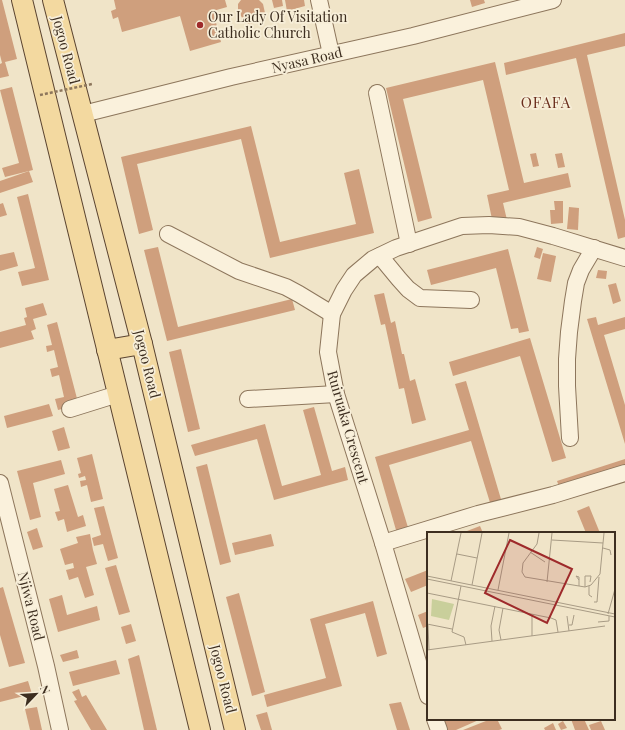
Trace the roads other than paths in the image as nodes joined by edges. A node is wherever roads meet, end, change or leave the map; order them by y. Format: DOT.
graph roads {
  1 [pos="22,0"];
  2 [pos="53,0"];
  3 [pos="320,0"];
  4 [pos="553,0"];
  5 [pos="507,6"];
  6 [pos="331,54"];
  7 [pos="377,93"];
  8 [pos="83,114"];
  9 [pos="168,234"];
  10 [pos="409,244"];
  11 [pos="594,248"];
  12 [pos="380,256"];
  13 [pos="625,258"];
  14 [pos="471,300"];
  15 [pos="332,314"];
  16 [pos="142,344"];
  17 [pos="107,350"];
  18 [pos="118,394"];
  19 [pos="336,394"];
  20 [pos="248,399"];
  21 [pos="70,409"];
  22 [pos="570,438"];
  23 [pos="625,473"];
  24 [pos="0,483"];
  25 [pos="7,541"];
  26 [pos="383,543"];
  27 [pos="427,693"];
  28 [pos="436,720"];
  29 [pos="60,730"];
  30 [pos="200,730"];
  31 [pos="235,730"];
  32 [pos="439,730"];
  1 -- 17 [label="main road"];
  2 -- 8 [label="main road, Jogoo Road"];
  3 -- 6 [label="street"];
  4 -- 5 [label="street, Nyasa Road"];
  5 -- 6 [label="street, Nyasa Road"];
  6 -- 8 [label="street, Nyasa Road"];
  7 -- 10 [label="street"];
  8 -- 16 [label="main road, Jogoo Road"];
  9 -- 15 [label="street"];
  10 -- 11 [label="street, Ruiruaka Crescent"];
  10 -- 12 [label="street, Ruiruaka Crescent"];
  11 -- 13 [label="street, Ruiruaka Crescent"];
  11 -- 22 [label="street"];
  12 -- 14 [label="street"];
  12 -- 15 [label="street, Ruiruaka Crescent"];
  15 -- 19 [label="street, Ruiruaka Crescent"];
  16 -- 17 [label="main road"];
  16 -- 31 [label="main road, Jogoo Road"];
  17 -- 18 [label="main road"];
  18 -- 21 [label="street"];
  18 -- 30 [label="main road"];
  19 -- 20 [label="street"];
  19 -- 26 [label="street, Ruiruaka Crescent"];
  23 -- 26 [label="street"];
  24 -- 25 [label="street, Njiwa Road"];
  25 -- 29 [label="street, Njiwa Road"];
  26 -- 27 [label="street, Ruiruaka Crescent"];
  28 -- 32 [label="street"];
}
